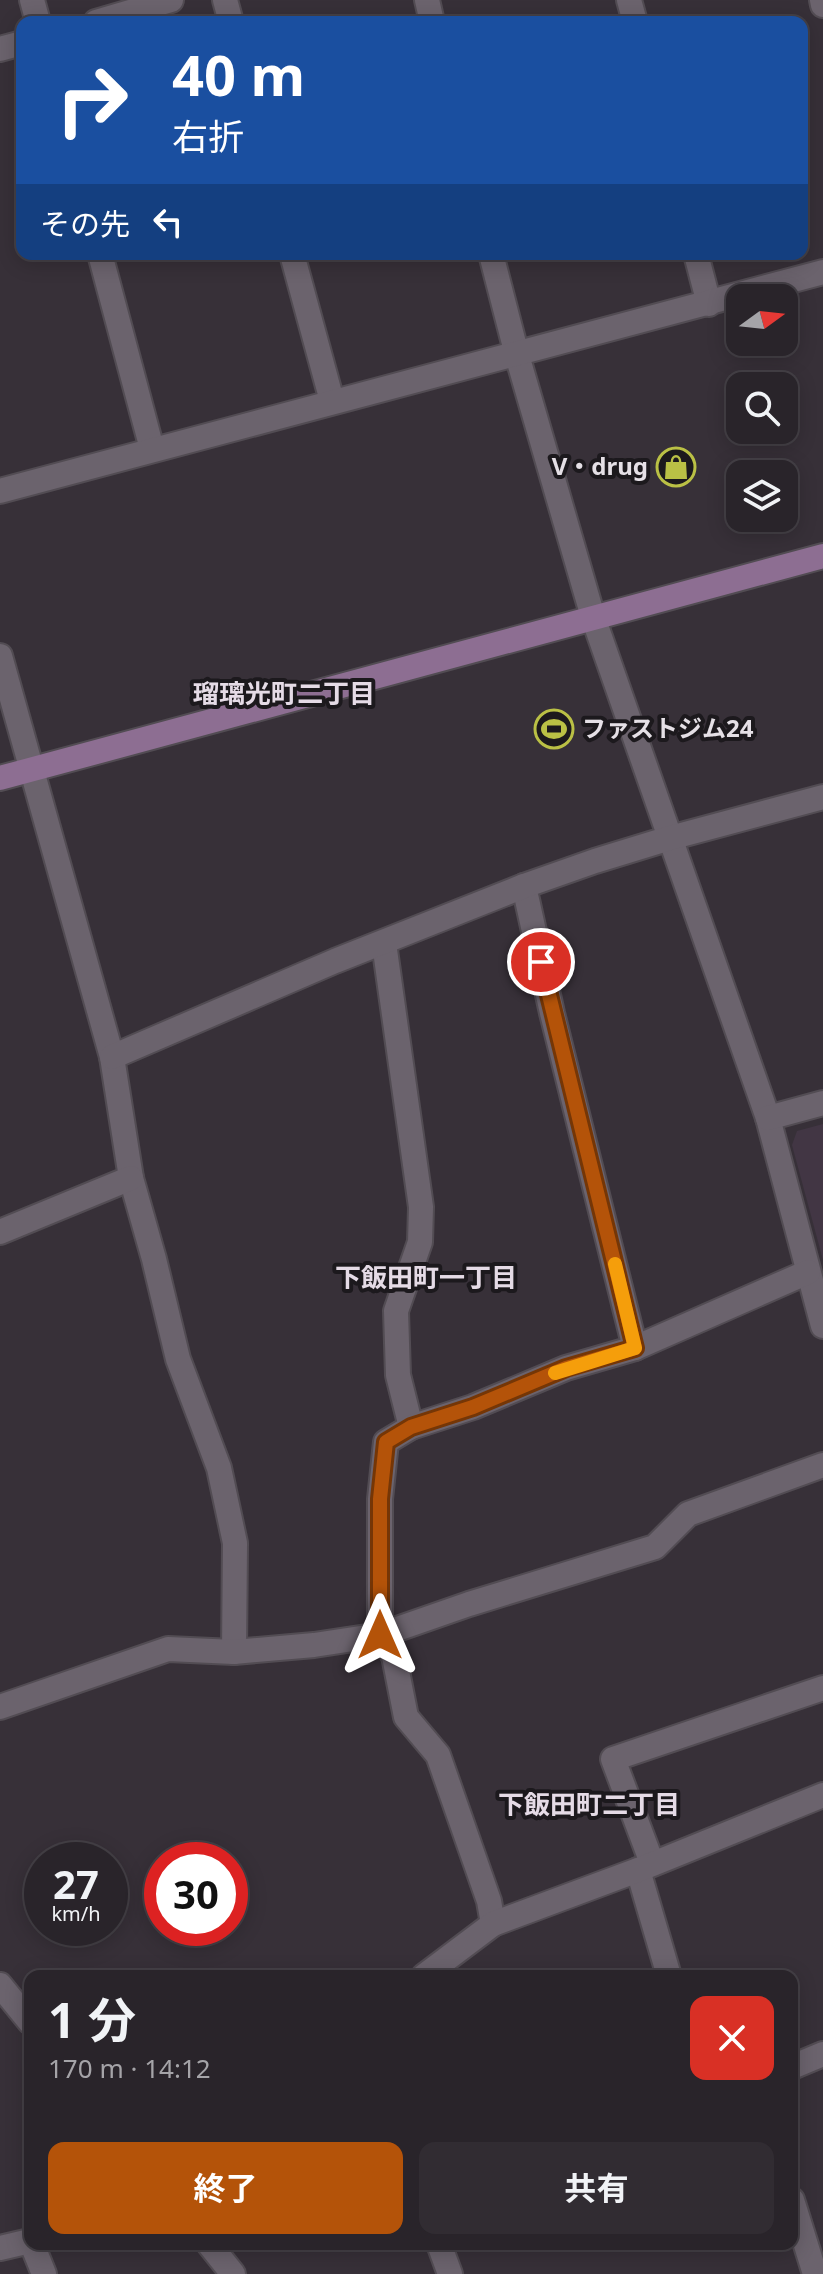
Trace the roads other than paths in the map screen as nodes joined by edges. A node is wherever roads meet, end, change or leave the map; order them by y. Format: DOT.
graph roads {
  1 [pos="171,0"];
  2 [pos="116,16"];
  3 [pos="102,260"];
  4 [pos="294,260"];
  5 [pos="493,260"];
  6 [pos="698,260"];
  7 [pos="823,272"];
  8 [pos="709,304"];
  9 [pos="517,355"];
  10 [pos="332,401"];
  11 [pos="152,449"];
  12 [pos="0,491"];
  13 [pos="823,556"];
  14 [pos="593,617"];
  15 [pos="0,656"];
  16 [pos="31,770"];
  17 [pos="0,778"];
  18 [pos="823,797"];
  19 [pos="670,838"];
  20 [pos="524,886"];
  21 [pos="384,943"];
  22 [pos="112,1057"];
  23 [pos="823,1103"];
  24 [pos="768,1118"];
  25 [pos="131,1178"];
  26 [pos="0,1232"];
  27 [pos="808,1272"];
  28 [pos="823,1326"];
  29 [pos="635,1348"];
  30 [pos="411,1427"];
  31 [pos="823,1465"];
  32 [pos="380,1635"];
  33 [pos="234,1652"];
  34 [pos="823,1688"];
  35 [pos="0,1707"];
  36 [pos="823,1795"];
  37 [pos="645,1866"];
  38 [pos="493,1924"];
  39 [pos="432,1970"];
  40 [pos="668,1970"];
  41 [pos="0,1985"];
  42 [pos="24,2015"];
  43 [pos="823,2054"];
  44 [pos="798,2064"];
  45 [pos="798,2216"];
  46 [pos="24,2243"];
  47 [pos="0,2248"];
  48 [pos="34,2250"];
  49 [pos="214,2250"];
  50 [pos="441,2250"];
  51 [pos="816,2263"];
  52 [pos="449,2273"];
  53 [pos="44,2274"];
  54 [pos="233,2274"];
  1 -- 2 [label="street"];
  3 -- 11 [label="street"];
  4 -- 10 [label="street"];
  5 -- 9 [label="street"];
  6 -- 8 [label="street"];
  7 -- 8 [label="street"];
  8 -- 9 [label="street"];
  9 -- 10 [label="street"];
  9 -- 14 [label="street"];
  10 -- 11 [label="street"];
  11 -- 12 [label="street"];
  13 -- 14 [label="street"];
  14 -- 16 [label="street"];
  14 -- 19 [label="street"];
  15 -- 16 [label="street"];
  16 -- 17 [label="street"];
  16 -- 22 [label="street"];
  18 -- 19 [label="street"];
  19 -- 20 [label="street"];
  19 -- 24 [label="street"];
  20 -- 21 [label="street"];
  20 -- 29 [label="street"];
  21 -- 22 [label="street"];
  21 -- 30 [label="street"];
  22 -- 25 [label="street"];
  23 -- 24 [label="street"];
  24 -- 27 [label="street"];
  25 -- 26 [label="street"];
  25 -- 33 [label="street"];
  27 -- 28 [label="street"];
  27 -- 29 [label="street"];
  29 -- 30 [label="street"];
  30 -- 32 [label="street"];
  31 -- 32 [label="street"];
  32 -- 33 [label="street"];
  32 -- 38 [label="street"];
  33 -- 35 [label="street"];
  34 -- 37 [label="street"];
  36 -- 37 [label="street"];
  37 -- 38 [label="street"];
  37 -- 40 [label="street"];
  38 -- 39 [label="street"];
  41 -- 42 [label="street"];
  43 -- 44 [label="street"];
  45 -- 51 [label="street"];
  46 -- 47 [label="street"];
  48 -- 53 [label="street"];
  49 -- 54 [label="street"];
  50 -- 52 [label="street"];
}
